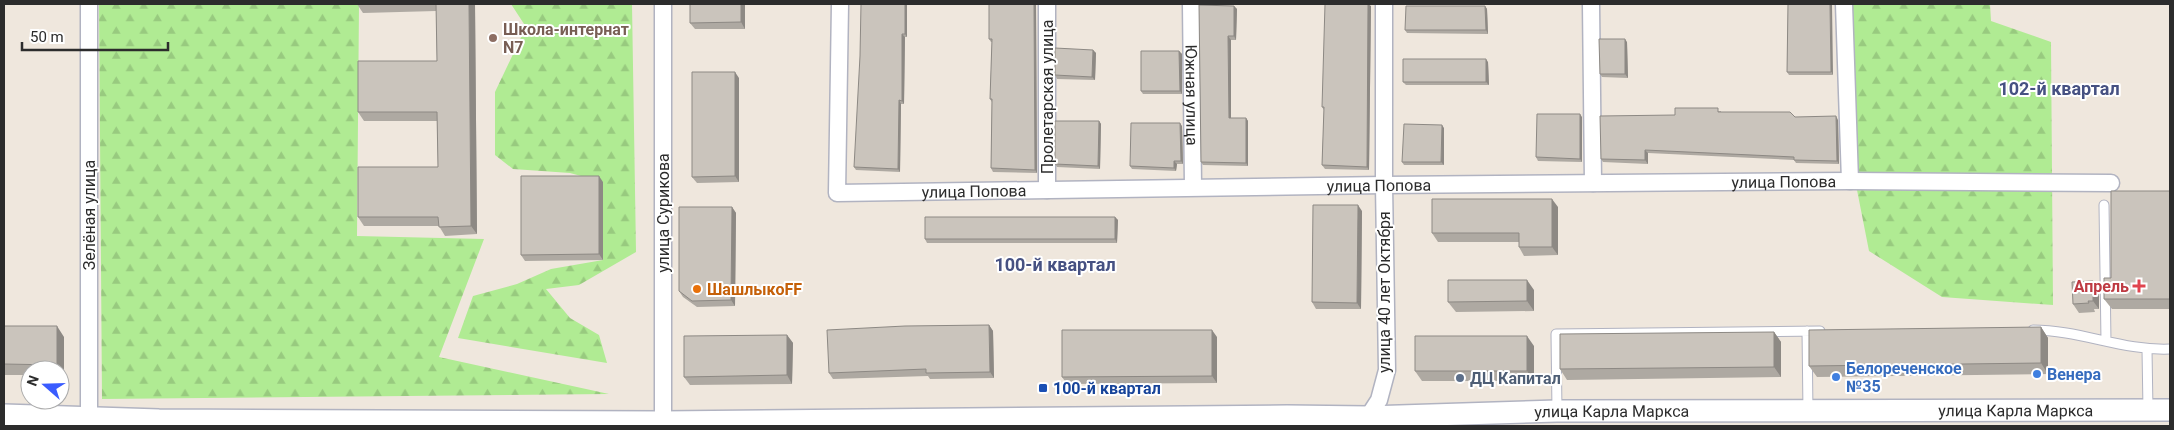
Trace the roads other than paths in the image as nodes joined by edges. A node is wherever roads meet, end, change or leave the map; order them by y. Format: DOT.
graph roads {
  1 [pos="89,4"];
  2 [pos="662,4"];
  3 [pos="840,4"];
  4 [pos="1047,4"];
  5 [pos="1191,4"];
  6 [pos="1384,4"];
  7 [pos="1591,4"];
  8 [pos="1844,4"];
  9 [pos="1850,182"];
  10 [pos="1593,183"];
  11 [pos="2111,183"];
  12 [pos="1384,185"];
  13 [pos="1193,187"];
  14 [pos="1047,190"];
  15 [pos="2104,205"];
  16 [pos="2025,330"];
  17 [pos="1807,331"];
  18 [pos="1827,331"];
  19 [pos="2106,341"];
  20 [pos="2170,349"];
  21 [pos="2148,350"];
  22 [pos="1557,411"];
  23 [pos="1808,412"];
  24 [pos="4,414"];
  25 [pos="2163,414"];
  26 [pos="89,422"];
  27 [pos="663,422"];
  28 [pos="1368,422"];
  1 -- 26 [label="street, Зелёная улица"];
  2 -- 27 [label="street, улица Сурикова"];
  3 -- 14 [label="street, улица Попова"];
  4 -- 14 [label="street, Пролетарская улица"];
  5 -- 13 [label="street, Южная улица"];
  6 -- 12 [label="street, улица 40 лет Октября"];
  7 -- 10 [label="street"];
  8 -- 9 [label="street"];
  9 -- 10 [label="street, улица Попова"];
  9 -- 11 [label="street, улица Попова"];
  10 -- 12 [label="street, улица Попова"];
  12 -- 13 [label="street, улица Попова"];
  12 -- 28 [label="street, улица 40 лет Октября"];
  13 -- 14 [label="street, улица Попова"];
  15 -- 19 [label="lane"];
  16 -- 19 [label="lane"];
  17 -- 18 [label="lane"];
  17 -- 22 [label="lane"];
  17 -- 23 [label="lane"];
  19 -- 21 [label="lane"];
  20 -- 21 [label="lane"];
  21 -- 25 [label="lane"];
  22 -- 23 [label="street, улица Карла Маркса"];
  22 -- 28 [label="street, улица Карла Маркса"];
  23 -- 25 [label="street, улица Карла Маркса"];
  24 -- 26 [label="street, улица Карла Маркса"];
  26 -- 27 [label="street, улица Карла Маркса"];
  27 -- 28 [label="street, улица Карла Маркса"];
}
